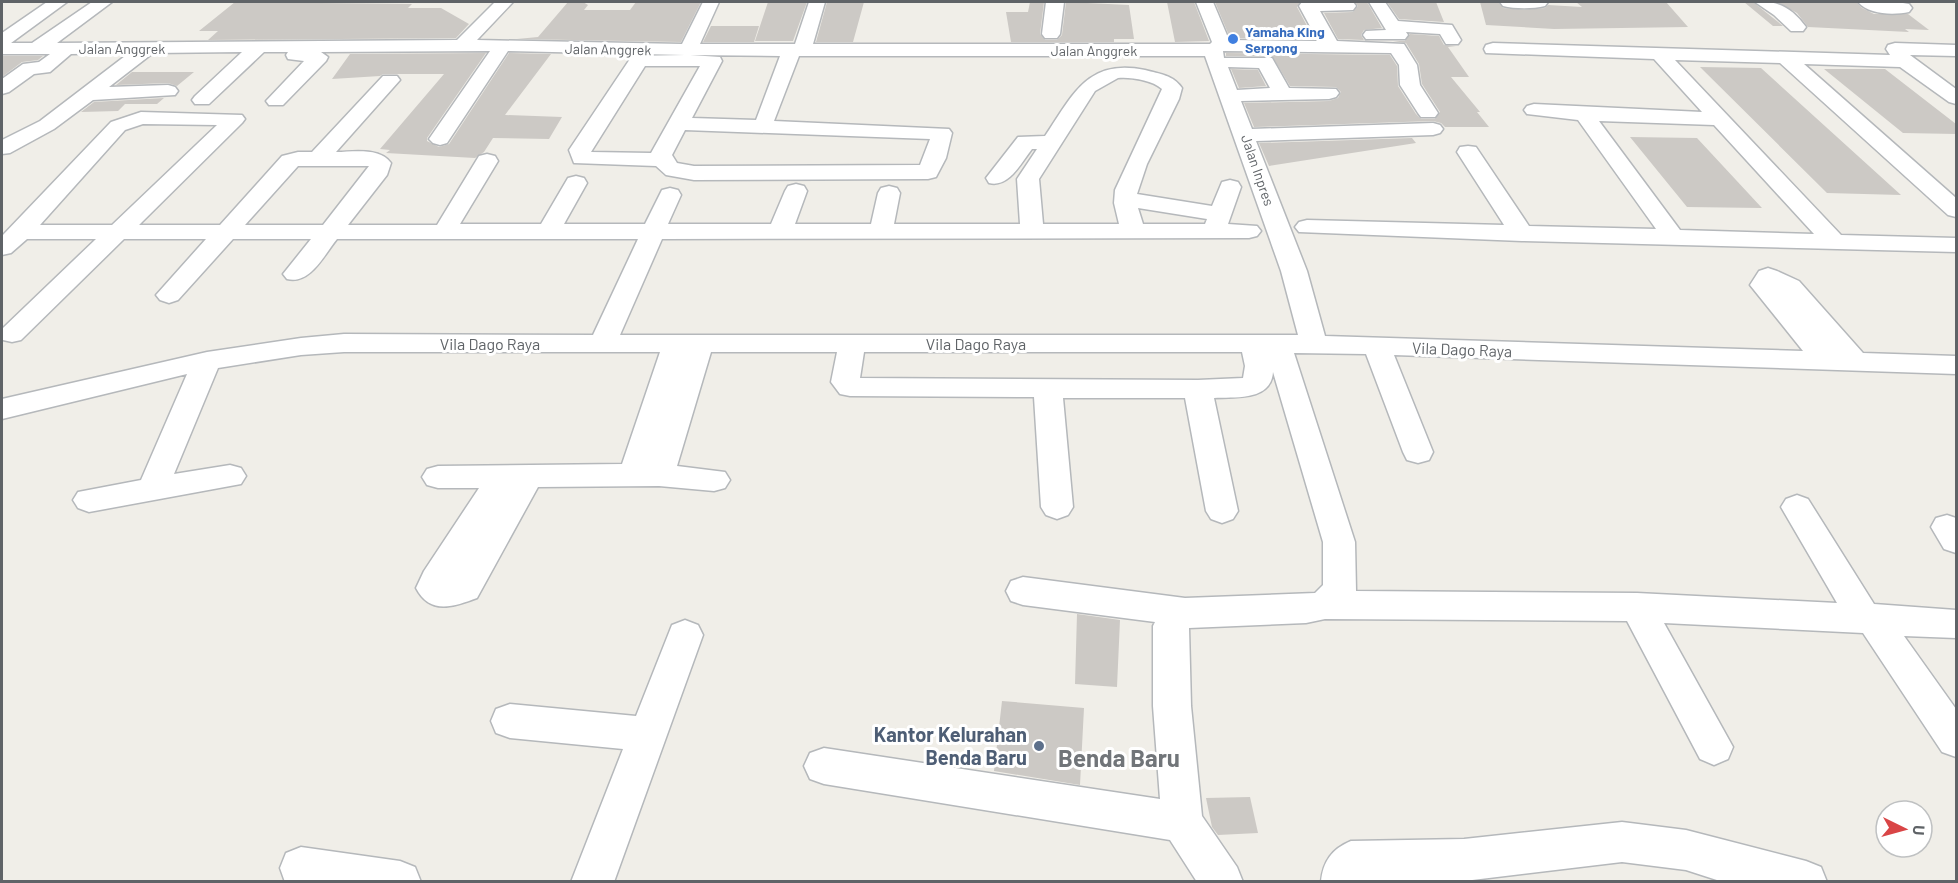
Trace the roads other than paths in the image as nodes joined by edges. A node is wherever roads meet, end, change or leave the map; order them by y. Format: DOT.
graph roads {
  1 [pos="58,2"];
  2 [pos="103,2"];
  3 [pos="504,2"];
  4 [pos="711,2"];
  5 [pos="817,2"];
  6 [pos="1055,2"];
  7 [pos="1205,2"];
  8 [pos="1345,2"];
  9 [pos="1377,2"];
  10 [pos="1509,2"];
  11 [pos="1539,2"];
  12 [pos="1764,2"];
  13 [pos="1866,2"];
  14 [pos="1895,2"];
  15 [pos="1394,26"];
  16 [pos="1797,27"];
  17 [pos="1051,34"];
  18 [pos="1372,35"];
  19 [pos="1452,40"];
  20 [pos="462,45"];
  21 [pos="502,47"];
  22 [pos="2,48"];
  23 [pos="148,48"];
  24 [pos="1327,48"];
  25 [pos="36,49"];
  26 [pos="69,49"];
  27 [pos="1493,49"];
  28 [pos="797,50"];
  29 [pos="1956,50"];
  30 [pos="254,52"];
  31 [pos="1217,52"];
  32 [pos="679,54"];
  33 [pos="1660,55"];
  34 [pos="1786,58"];
  35 [pos="1905,61"];
  36 [pos="1332,70"];
  37 [pos="390,80"];
  38 [pos="2,88"];
  39 [pos="168,91"];
  40 [pos="1329,93"];
  41 [pos="90,94"];
  42 [pos="1239,95"];
  43 [pos="1283,95"];
  44 [pos="1956,98"];
  45 [pos="202,100"];
  46 [pos="276,101"];
  47 [pos="1534,110"];
  48 [pos="1584,114"];
  49 [pos="765,118"];
  50 [pos="1718,119"];
  51 [pos="678,124"];
  52 [pos="1246,135"];
  53 [pos="440,139"];
  54 [pos="1052,143"];
  55 [pos="2,148"];
  56 [pos="1468,152"];
  57 [pos="319,158"];
  58 [pos="662,160"];
  59 [pos="487,161"];
  60 [pos="1028,179"];
  61 [pos="576,183"];
  62 [pos="1230,187"];
  63 [pos="796,191"];
  64 [pos="889,193"];
  65 [pos="670,195"];
  66 [pos="1125,199"];
  67 [pos="1956,210"];
  68 [pos="1218,222"];
  69 [pos="1307,227"];
  70 [pos="780,231"];
  71 [pos="881,231"];
  72 [pos="1032,231"];
  73 [pos="1133,231"];
  74 [pos="1249,231"];
  75 [pos="119,232"];
  76 [pos="225,232"];
  77 [pos="332,232"];
  78 [pos="444,232"];
  79 [pos="548,232"];
  80 [pos="654,232"];
  81 [pos="1522,234"];
  82 [pos="1673,237"];
  83 [pos="1735,238"];
  84 [pos="9,241"];
  85 [pos="1834,242"];
  86 [pos="1956,245"];
  87 [pos="296,274"];
  88 [pos="1768,276"];
  89 [pos="169,295"];
  90 [pos="12,334"];
  91 [pos="603,342"];
  92 [pos="688,344"];
  93 [pos="852,344"];
  94 [pos="1266,344"];
  95 [pos="1314,344"];
  96 [pos="1377,346"];
  97 [pos="207,361"];
  98 [pos="1826,362"];
  99 [pos="1856,363"];
  100 [pos="1956,365"];
  101 [pos="1047,388"];
  102 [pos="1198,389"];
  103 [pos="2,409"];
  104 [pos="1418,452"];
  105 [pos="230,476"];
  106 [pos="647,476"];
  107 [pos="438,477"];
  108 [pos="714,480"];
  109 [pos="153,488"];
  110 [pos="89,500"];
  111 [pos="1057,507"];
  112 [pos="1797,507"];
  113 [pos="1222,511"];
  114 [pos="1023,591"];
  115 [pos="1324,605"];
  116 [pos="1637,607"];
  117 [pos="1185,612"];
  118 [pos="1868,618"];
  119 [pos="1956,624"];
  120 [pos="685,635"];
  121 [pos="510,721"];
  122 [pos="647,734"];
  123 [pos="1956,740"];
  124 [pos="1714,747"];
  125 [pos="824,766"];
  126 [pos="1182,822"];
  127 [pos="301,868"];
  128 [pos="400,882"];
  129 [pos="592,882"];
  130 [pos="1222,882"];
  131 [pos="1342,882"];
  132 [pos="1806,882"];
  1 -- 22 [label="street"];
  2 -- 25 [label="street"];
  3 -- 20 [label="street"];
  4 -- 32 [label="street"];
  5 -- 28 [label="street"];
  6 -- 17 [label="street"];
  7 -- 31 [label="street, Jalan Inpres"];
  8 -- 24 [label="street"];
  9 -- 15 [label="street"];
  10 -- 11 [label="street"];
  12 -- 16 [label="street"];
  13 -- 14 [label="street"];
  15 -- 18 [label="street"];
  15 -- 19 [label="street"];
  20 -- 21 [label="street, Jalan Anggrek"];
  20 -- 30 [label="street, Jalan Anggrek"];
  21 -- 32 [label="street, Jalan Anggrek"];
  21 -- 53 [label="street"];
  22 -- 25 [label="street, Jalan Anggrek"];
  23 -- 26 [label="street, Jalan Anggrek"];
  23 -- 30 [label="street, Jalan Anggrek"];
  23 -- 41 [label="street"];
  24 -- 31 [label="street"];
  24 -- 36 [label="street"];
  24 -- 52 [label="street"];
  25 -- 26 [label="street, Jalan Anggrek"];
  26 -- 38 [label="street"];
  27 -- 33 [label="street"];
  28 -- 31 [label="street, Jalan Anggrek"];
  28 -- 32 [label="street, Jalan Anggrek"];
  28 -- 49 [label="street"];
  29 -- 35 [label="street"];
  30 -- 45 [label="street"];
  30 -- 46 [label="street"];
  31 -- 43 [label="street"];
  31 -- 52 [label="street, Jalan Inpres"];
  32 -- 51 [label="street"];
  32 -- 58 [label="street"];
  33 -- 34 [label="street"];
  33 -- 50 [label="street"];
  34 -- 35 [label="street"];
  34 -- 67 [label="street"];
  35 -- 44 [label="street"];
  37 -- 57 [label="street"];
  39 -- 41 [label="street"];
  40 -- 43 [label="street"];
  41 -- 55 [label="street"];
  42 -- 43 [label="street"];
  47 -- 48 [label="street"];
  48 -- 50 [label="street"];
  48 -- 82 [label="street"];
  50 -- 85 [label="street"];
  51 -- 58 [label="street"];
  51 -- 58 [label="street"];
  52 -- 95 [label="street, Jalan Inpres"];
  54 -- 60 [label="street"];
  54 -- 60 [label="street"];
  54 -- 66 [label="street"];
  56 -- 81 [label="street"];
  57 -- 76 [label="street"];
  57 -- 77 [label="street"];
  59 -- 78 [label="street"];
  60 -- 72 [label="street"];
  61 -- 79 [label="street"];
  62 -- 68 [label="street"];
  63 -- 70 [label="street"];
  64 -- 71 [label="street"];
  65 -- 80 [label="street"];
  66 -- 68 [label="street"];
  66 -- 73 [label="street"];
  68 -- 73 [label="street"];
  68 -- 74 [label="street"];
  69 -- 81 [label="street"];
  70 -- 71 [label="street"];
  70 -- 80 [label="street"];
  71 -- 72 [label="street"];
  72 -- 73 [label="street"];
  75 -- 76 [label="street"];
  75 -- 84 [label="street"];
  75 -- 84 [label="street"];
  75 -- 90 [label="street"];
  76 -- 77 [label="street"];
  76 -- 89 [label="street"];
  77 -- 78 [label="street"];
  77 -- 87 [label="street"];
  78 -- 79 [label="street"];
  79 -- 80 [label="street"];
  80 -- 91 [label="street"];
  81 -- 82 [label="street"];
  82 -- 83 [label="street"];
  83 -- 85 [label="street"];
  83 -- 88 [label="street"];
  85 -- 86 [label="street"];
  88 -- 98 [label="street"];
  88 -- 99 [label="street"];
  91 -- 92 [label="street, Vila Dago Raya"];
  91 -- 97 [label="street, Vila Dago Raya"];
  92 -- 93 [label="street, Vila Dago Raya"];
  92 -- 106 [label="street"];
  93 -- 94 [label="street, Vila Dago Raya"];
  93 -- 101 [label="street"];
  94 -- 95 [label="street, Vila Dago Raya"];
  94 -- 102 [label="street"];
  94 -- 115 [label="street"];
  95 -- 96 [label="street, Vila Dago Raya"];
  96 -- 98 [label="street, Vila Dago Raya"];
  96 -- 104 [label="street"];
  97 -- 103 [label="street, Vila Dago Raya"];
  97 -- 109 [label="street"];
  98 -- 99 [label="street, Vila Dago Raya"];
  99 -- 100 [label="street, Vila Dago Raya"];
  101 -- 102 [label="street"];
  101 -- 111 [label="street"];
  102 -- 113 [label="street"];
  105 -- 109 [label="street"];
  106 -- 107 [label="street"];
  106 -- 108 [label="street"];
  109 -- 110 [label="street"];
  112 -- 118 [label="street"];
  114 -- 117 [label="street"];
  115 -- 116 [label="street"];
  115 -- 117 [label="street"];
  116 -- 118 [label="street"];
  116 -- 124 [label="street"];
  117 -- 126 [label="street"];
  118 -- 119 [label="street"];
  118 -- 123 [label="street"];
  120 -- 122 [label="street"];
  121 -- 122 [label="street"];
  122 -- 129 [label="street"];
  125 -- 126 [label="street"];
  126 -- 130 [label="street"];
  127 -- 128 [label="street"];
  131 -- 132 [label="street"];
}
